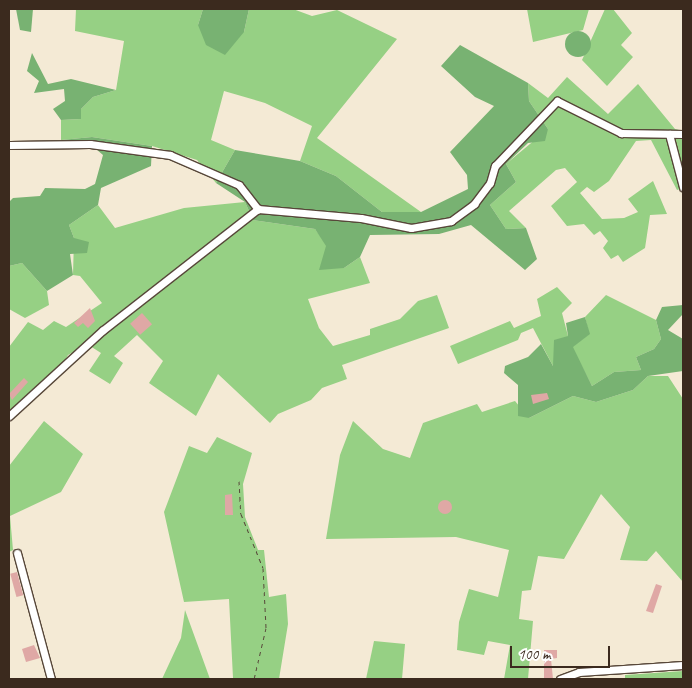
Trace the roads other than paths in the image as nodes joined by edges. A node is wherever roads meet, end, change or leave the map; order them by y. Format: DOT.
graph roads {
  1 [pos="670,134"];
  2 [pos="683,134"];
  3 [pos="9,145"];
  4 [pos="683,187"];
  5 [pos="258,209"];
  6 [pos="9,416"];
  7 [pos="17,553"];
  8 [pos="683,665"];
  9 [pos="51,679"];
  10 [pos="560,679"];
  1 -- 2 [label="street"];
  1 -- 4 [label="street"];
  1 -- 5 [label="street"];
  3 -- 5 [label="street"];
  5 -- 6 [label="street"];
  7 -- 9 [label="street"];
  8 -- 10 [label="street"];
}
